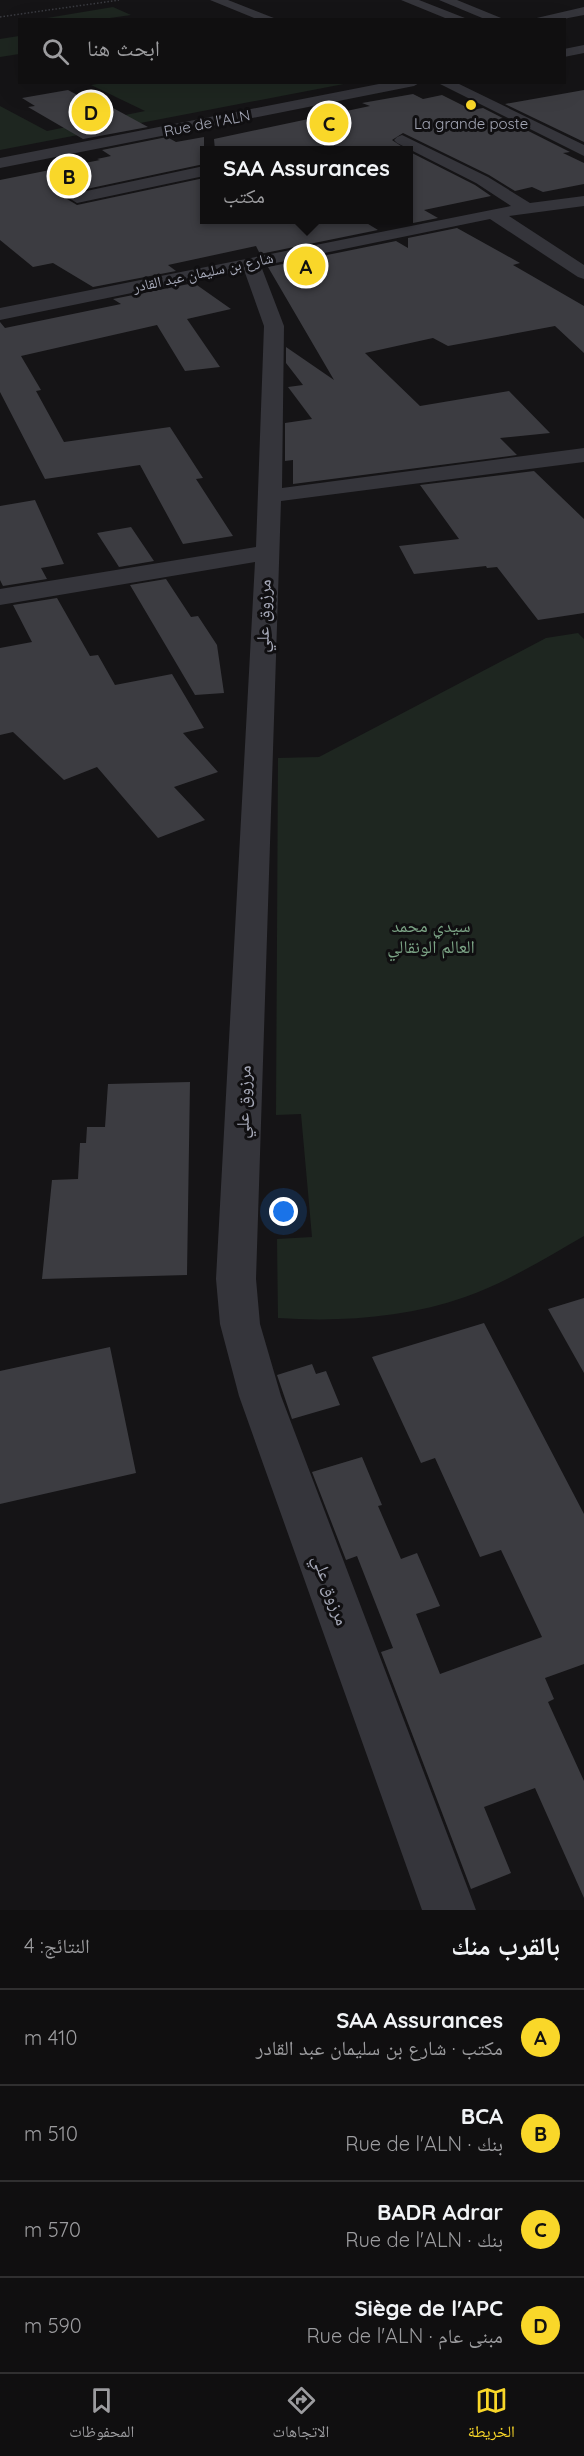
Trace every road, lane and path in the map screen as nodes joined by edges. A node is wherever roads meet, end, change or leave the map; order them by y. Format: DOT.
graph roads {
  1 [pos="119,0"];
  2 [pos="216,0"];
  3 [pos="407,0"];
  4 [pos="444,0"];
  5 [pos="581,13"];
  6 [pos="0,16"];
  7 [pos="267,18"];
  8 [pos="458,18"];
  9 [pos="494,18"];
  10 [pos="547,18"];
  11 [pos="584,49"];
  12 [pos="566,53"];
  13 [pos="370,84"];
  14 [pos="404,84"];
  15 [pos="447,84"];
  16 [pos="166,131"];
  17 [pos="402,140"];
  18 [pos="186,141"];
  19 [pos="79,144"];
  20 [pos="584,151"];
  21 [pos="0,154"];
  22 [pos="0,163"];
  23 [pos="200,172"];
  24 [pos="76,198"];
  25 [pos="584,201"];
  26 [pos="526,208"];
  27 [pos="493,213"];
  28 [pos="250,262"];
  29 [pos="584,273"];
  30 [pos="0,314"];
  31 [pos="584,455"];
  32 [pos="270,496"];
  33 [pos="266,553"];
  34 [pos="0,597"];
  35 [pos="449,1910"];
  1 -- 6 [label="path"];
  2 -- 7 [label="street"];
  3 -- 8 [label="street"];
  4 -- 9 [label="street"];
  5 -- 10 [label="street"];
  11 -- 12 [label="street"];
  13 -- 19 [label="street, Rue de l'ALN"];
  14 -- 16 [label="street, Rue de l'ALN"];
  15 -- 20 [label="street"];
  16 -- 18 [label="street"];
  16 -- 19 [label="street, Rue de l'ALN"];
  17 -- 26 [label="street"];
  19 -- 21 [label="street, Rue de l'ALN"];
  19 -- 22 [label="street, Rue de l'ALN"];
  23 -- 24 [label="street"];
  25 -- 26 [label="street, شارع بن سليمان عبد القادر"];
  26 -- 27 [label="street, شارع بن سليمان عبد القادر"];
  27 -- 28 [label="street, شارع بن سليمان عبد القادر"];
  27 -- 29 [label="street"];
  28 -- 30 [label="street, شارع بن سليمان عبد القادر"];
  28 -- 32 [label="street, مرزوق علي"];
  31 -- 32 [label="street"];
  32 -- 33 [label="street, مرزوق علي"];
  33 -- 34 [label="street"];
  33 -- 35 [label="street, مرزوق علي"];
}
